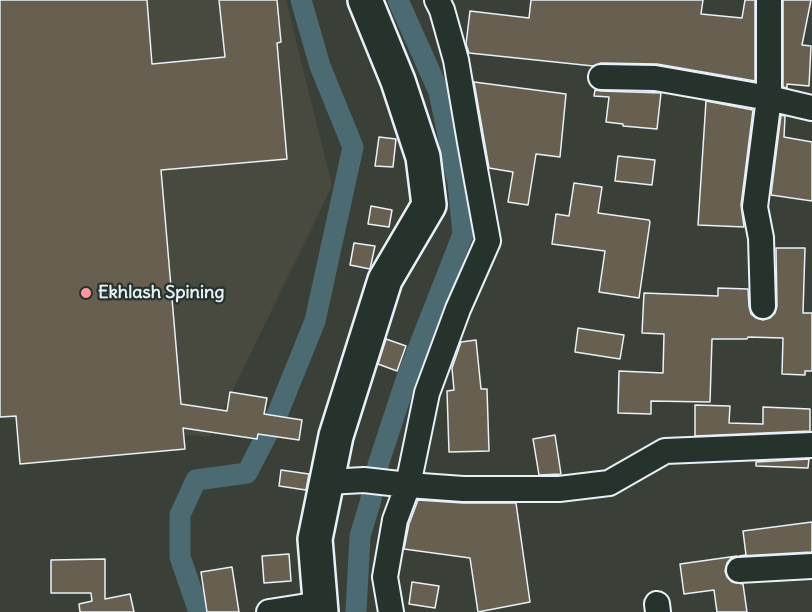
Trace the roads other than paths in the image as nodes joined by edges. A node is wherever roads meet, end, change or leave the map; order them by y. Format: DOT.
graph roads {
  1 [pos="365,0"];
  2 [pos="437,0"];
  3 [pos="770,0"];
  4 [pos="601,77"];
  5 [pos="769,98"];
  6 [pos="812,108"];
  7 [pos="763,306"];
  8 [pos="812,445"];
  9 [pos="327,482"];
  10 [pos="404,485"];
  11 [pos="812,566"];
  12 [pos="738,570"];
  13 [pos="320,608"];
  14 [pos="269,612"];
  15 [pos="391,612"];
  1 -- 9 [label="street"];
  2 -- 10 [label="street"];
  3 -- 5 [label="street"];
  4 -- 5 [label="street"];
  5 -- 6 [label="street"];
  5 -- 7 [label="street"];
  8 -- 10 [label="street"];
  9 -- 10 [label="street"];
  9 -- 13 [label="street"];
  10 -- 15 [label="street"];
  11 -- 12 [label="street"];
  13 -- 14 [label="street"];
}
